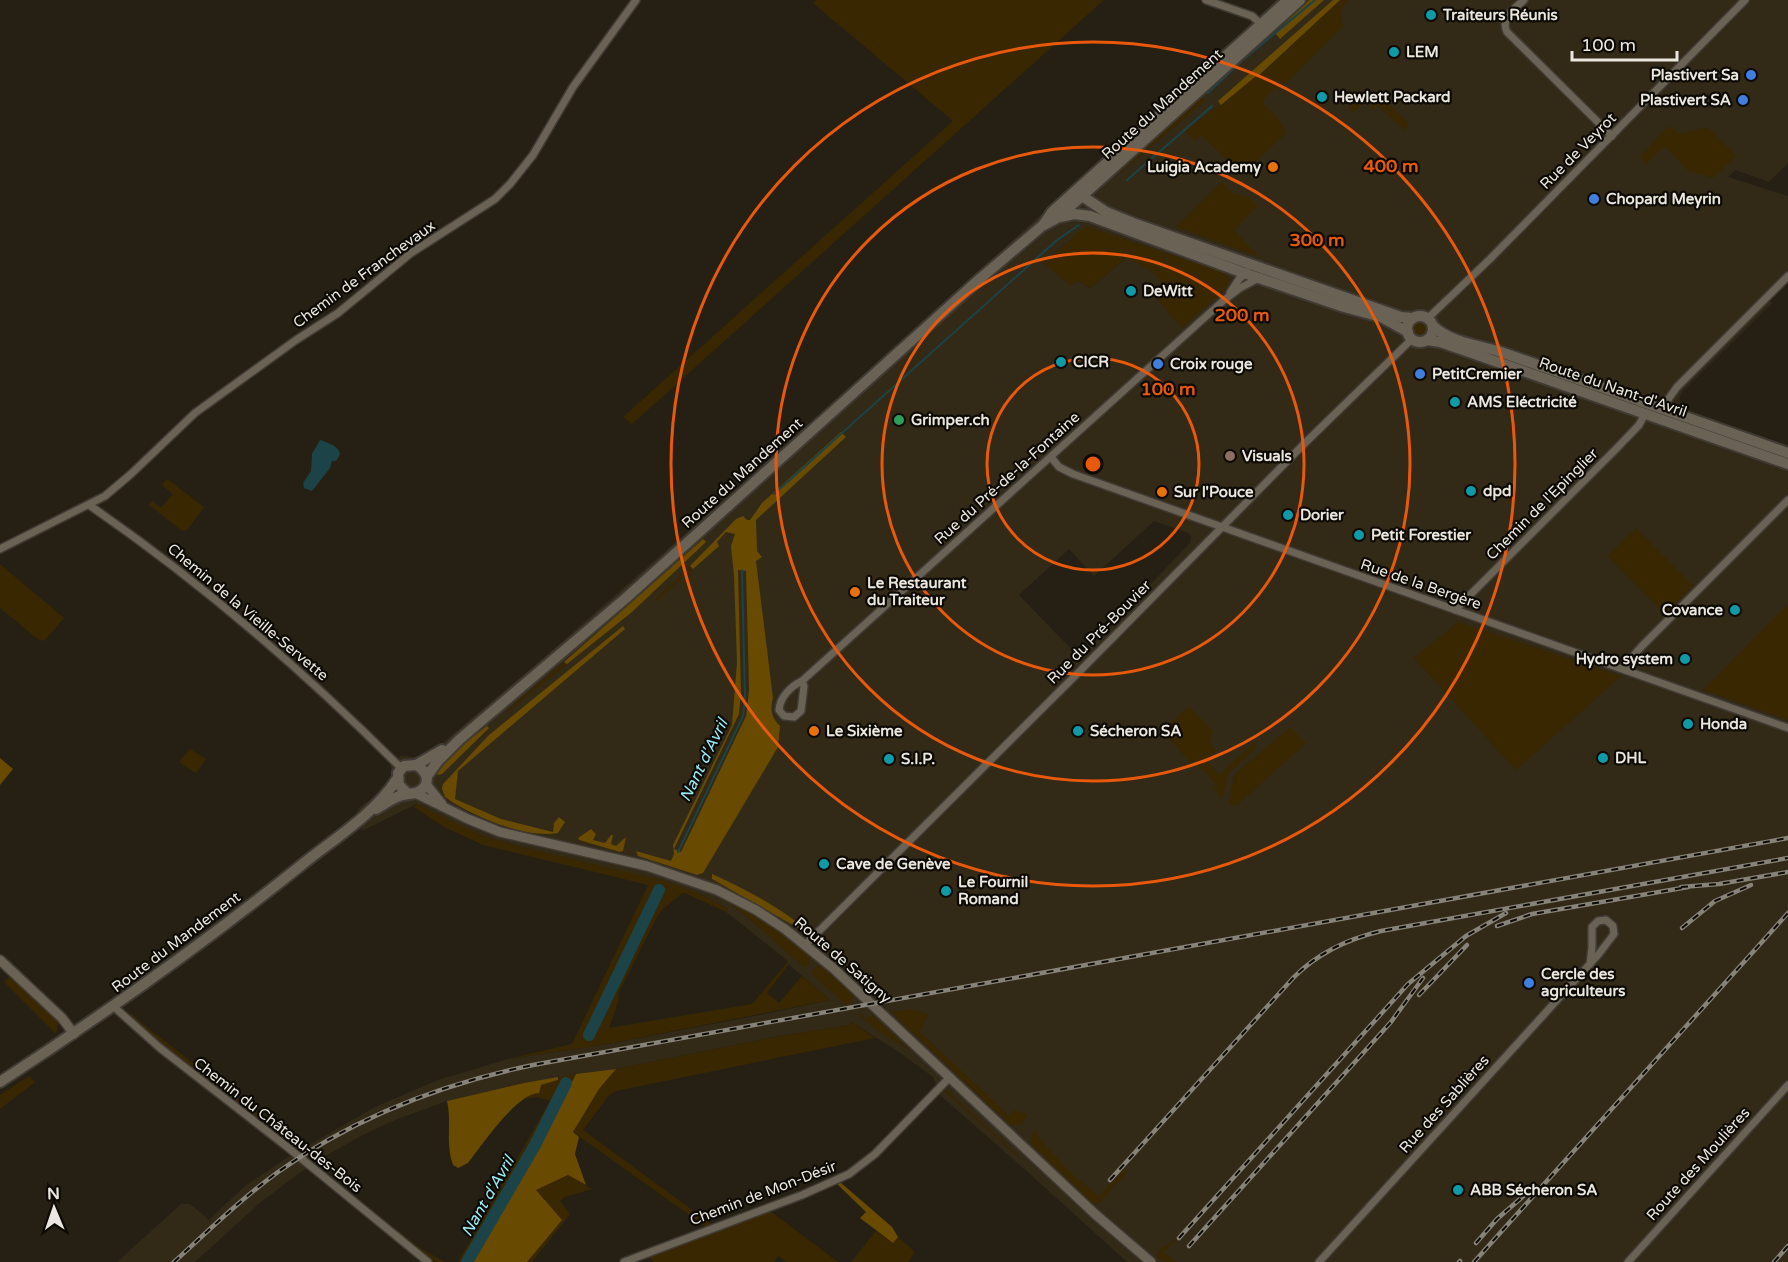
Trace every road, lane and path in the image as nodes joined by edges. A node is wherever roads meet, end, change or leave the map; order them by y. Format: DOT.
graph roads {
  1 [pos="636,0"];
  2 [pos="1206,0"];
  3 [pos="1288,0"];
  4 [pos="1300,0"];
  5 [pos="1524,0"];
  6 [pos="1745,0"];
  7 [pos="1263,28"];
  8 [pos="1612,136"];
  9 [pos="1098,182"];
  10 [pos="1077,197"];
  11 [pos="1096,205"];
  12 [pos="1090,216"];
  13 [pos="1057,218"];
  14 [pos="1042,226"];
  15 [pos="1244,273"];
  16 [pos="1264,274"];
  17 [pos="1788,276"];
  18 [pos="1229,296"];
  19 [pos="1413,318"];
  20 [pos="1431,322"];
  21 [pos="1410,335"];
  22 [pos="1427,340"];
  23 [pos="1665,409"];
  24 [pos="1645,414"];
  25 [pos="1788,453"];
  26 [pos="1051,457"];
  27 [pos="1788,464"];
  28 [pos="1788,500"];
  29 [pos="89,505"];
  30 [pos="1223,528"];
  31 [pos="0,549"];
  32 [pos="1455,610"];
  33 [pos="1625,670"];
  34 [pos="802,681"];
  35 [pos="1788,728"];
  36 [pos="460,739"];
  37 [pos="416,765"];
  38 [pos="399,774"];
  39 [pos="426,780"];
  40 [pos="411,793"];
  41 [pos="443,806"];
  42 [pos="363,816"];
  43 [pos="806,944"];
  44 [pos="0,960"];
  45 [pos="1590,964"];
  46 [pos="113,1006"];
  47 [pos="74,1034"];
  48 [pos="950,1077"];
  49 [pos="0,1082"];
  50 [pos="1788,1085"];
  51 [pos="428,1262"];
  52 [pos="624,1262"];
  53 [pos="1151,1262"];
  54 [pos="1319,1262"];
  55 [pos="1628,1262"];
  1 -- 29 [label="street, Chemin de Franchevaux"];
  2 -- 7 [label="street"];
  3 -- 7 [label="main road, Route du Mandement"];
  4 -- 7 [label="main road, Route du Mandement"];
  5 -- 8 [label="street"];
  6 -- 8 [label="street, Rue de Veyrot"];
  7 -- 9 [label="main road, Route du Mandement"];
  7 -- 10 [label="main road, Route du Mandement"];
  8 -- 20 [label="street, Rue de Veyrot"];
  9 -- 10 [label="main road, Route du Mandement"];
  9 -- 11 [label="main road"];
  10 -- 11 [label="main road"];
  10 -- 12 [label="main road"];
  10 -- 13 [label="main road, Route du Mandement"];
  10 -- 14 [label="main road, Route du Mandement"];
  11 -- 16 [label="main road"];
  12 -- 13 [label="main road"];
  12 -- 15 [label="main road"];
  13 -- 14 [label="main road, Route du Mandement"];
  14 -- 36 [label="main road, Route du Mandement"];
  15 -- 16 [label="main road"];
  15 -- 18 [label="street, Rue du Pré-de-la-Fontaine"];
  16 -- 18 [label="street, Rue du Pré-de-la-Fontaine"];
  16 -- 19 [label="main road"];
  16 -- 21 [label="main road"];
  17 -- 23 [label="street"];
  18 -- 26 [label="street, Rue du Pré-de-la-Fontaine"];
  19 -- 20 [label="main road"];
  19 -- 21 [label="main road"];
  20 -- 22 [label="main road"];
  20 -- 23 [label="main road, Route du Nant-d'Avril"];
  21 -- 22 [label="main road"];
  21 -- 30 [label="street, Rue du Pré-Bouvier"];
  22 -- 24 [label="main road, Route du Nant-d'Avril"];
  23 -- 25 [label="main road, Route du Nant-d'Avril"];
  24 -- 27 [label="main road, Route du Nant-d'Avril"];
  24 -- 32 [label="street, Chemin de l'Epinglier"];
  26 -- 30 [label="street, Rue de la Bergère"];
  26 -- 34 [label="street, Rue du Pré-de-la-Fontaine"];
  28 -- 33 [label="street"];
  29 -- 31 [label="street"];
  29 -- 38 [label="street, Chemin de la Vieille-Servette"];
  30 -- 32 [label="street, Rue de la Bergère"];
  30 -- 43 [label="street, Rue du Pré-Bouvier"];
  32 -- 33 [label="street, Rue de la Bergère"];
  33 -- 35 [label="street, Rue de la Bergère"];
  34 -- 34 [label="street, Rue du Pré-de-la-Fontaine"];
  36 -- 37 [label="main road, Route du Mandement"];
  36 -- 39 [label="main road, Route du Mandement"];
  37 -- 38 [label="main road"];
  37 -- 39 [label="main road"];
  38 -- 40 [label="main road"];
  38 -- 42 [label="main road, Route du Mandement"];
  39 -- 40 [label="main road"];
  39 -- 41 [label="street, Route de Satigny"];
  40 -- 41 [label="street, Route de Satigny"];
  40 -- 42 [label="main road, Route du Mandement"];
  41 -- 43 [label="street, Route de Satigny"];
  42 -- 46 [label="main road, Route du Mandement"];
  43 -- 48 [label="street, Route de Satigny"];
  44 -- 47 [label="street"];
  45 -- 45 [label="street, Rue des Sablières"];
  45 -- 54 [label="street, Rue des Sablières"];
  46 -- 47 [label="main road, Route du Mandement"];
  46 -- 51 [label="street, Chemin du Château-des-Bois"];
  47 -- 49 [label="main road, Route du Mandement"];
  48 -- 52 [label="street, Chemin de Mon-Désir"];
  48 -- 53 [label="street, Route de Satigny"];
  50 -- 55 [label="street, Route des Moulières"];
}
